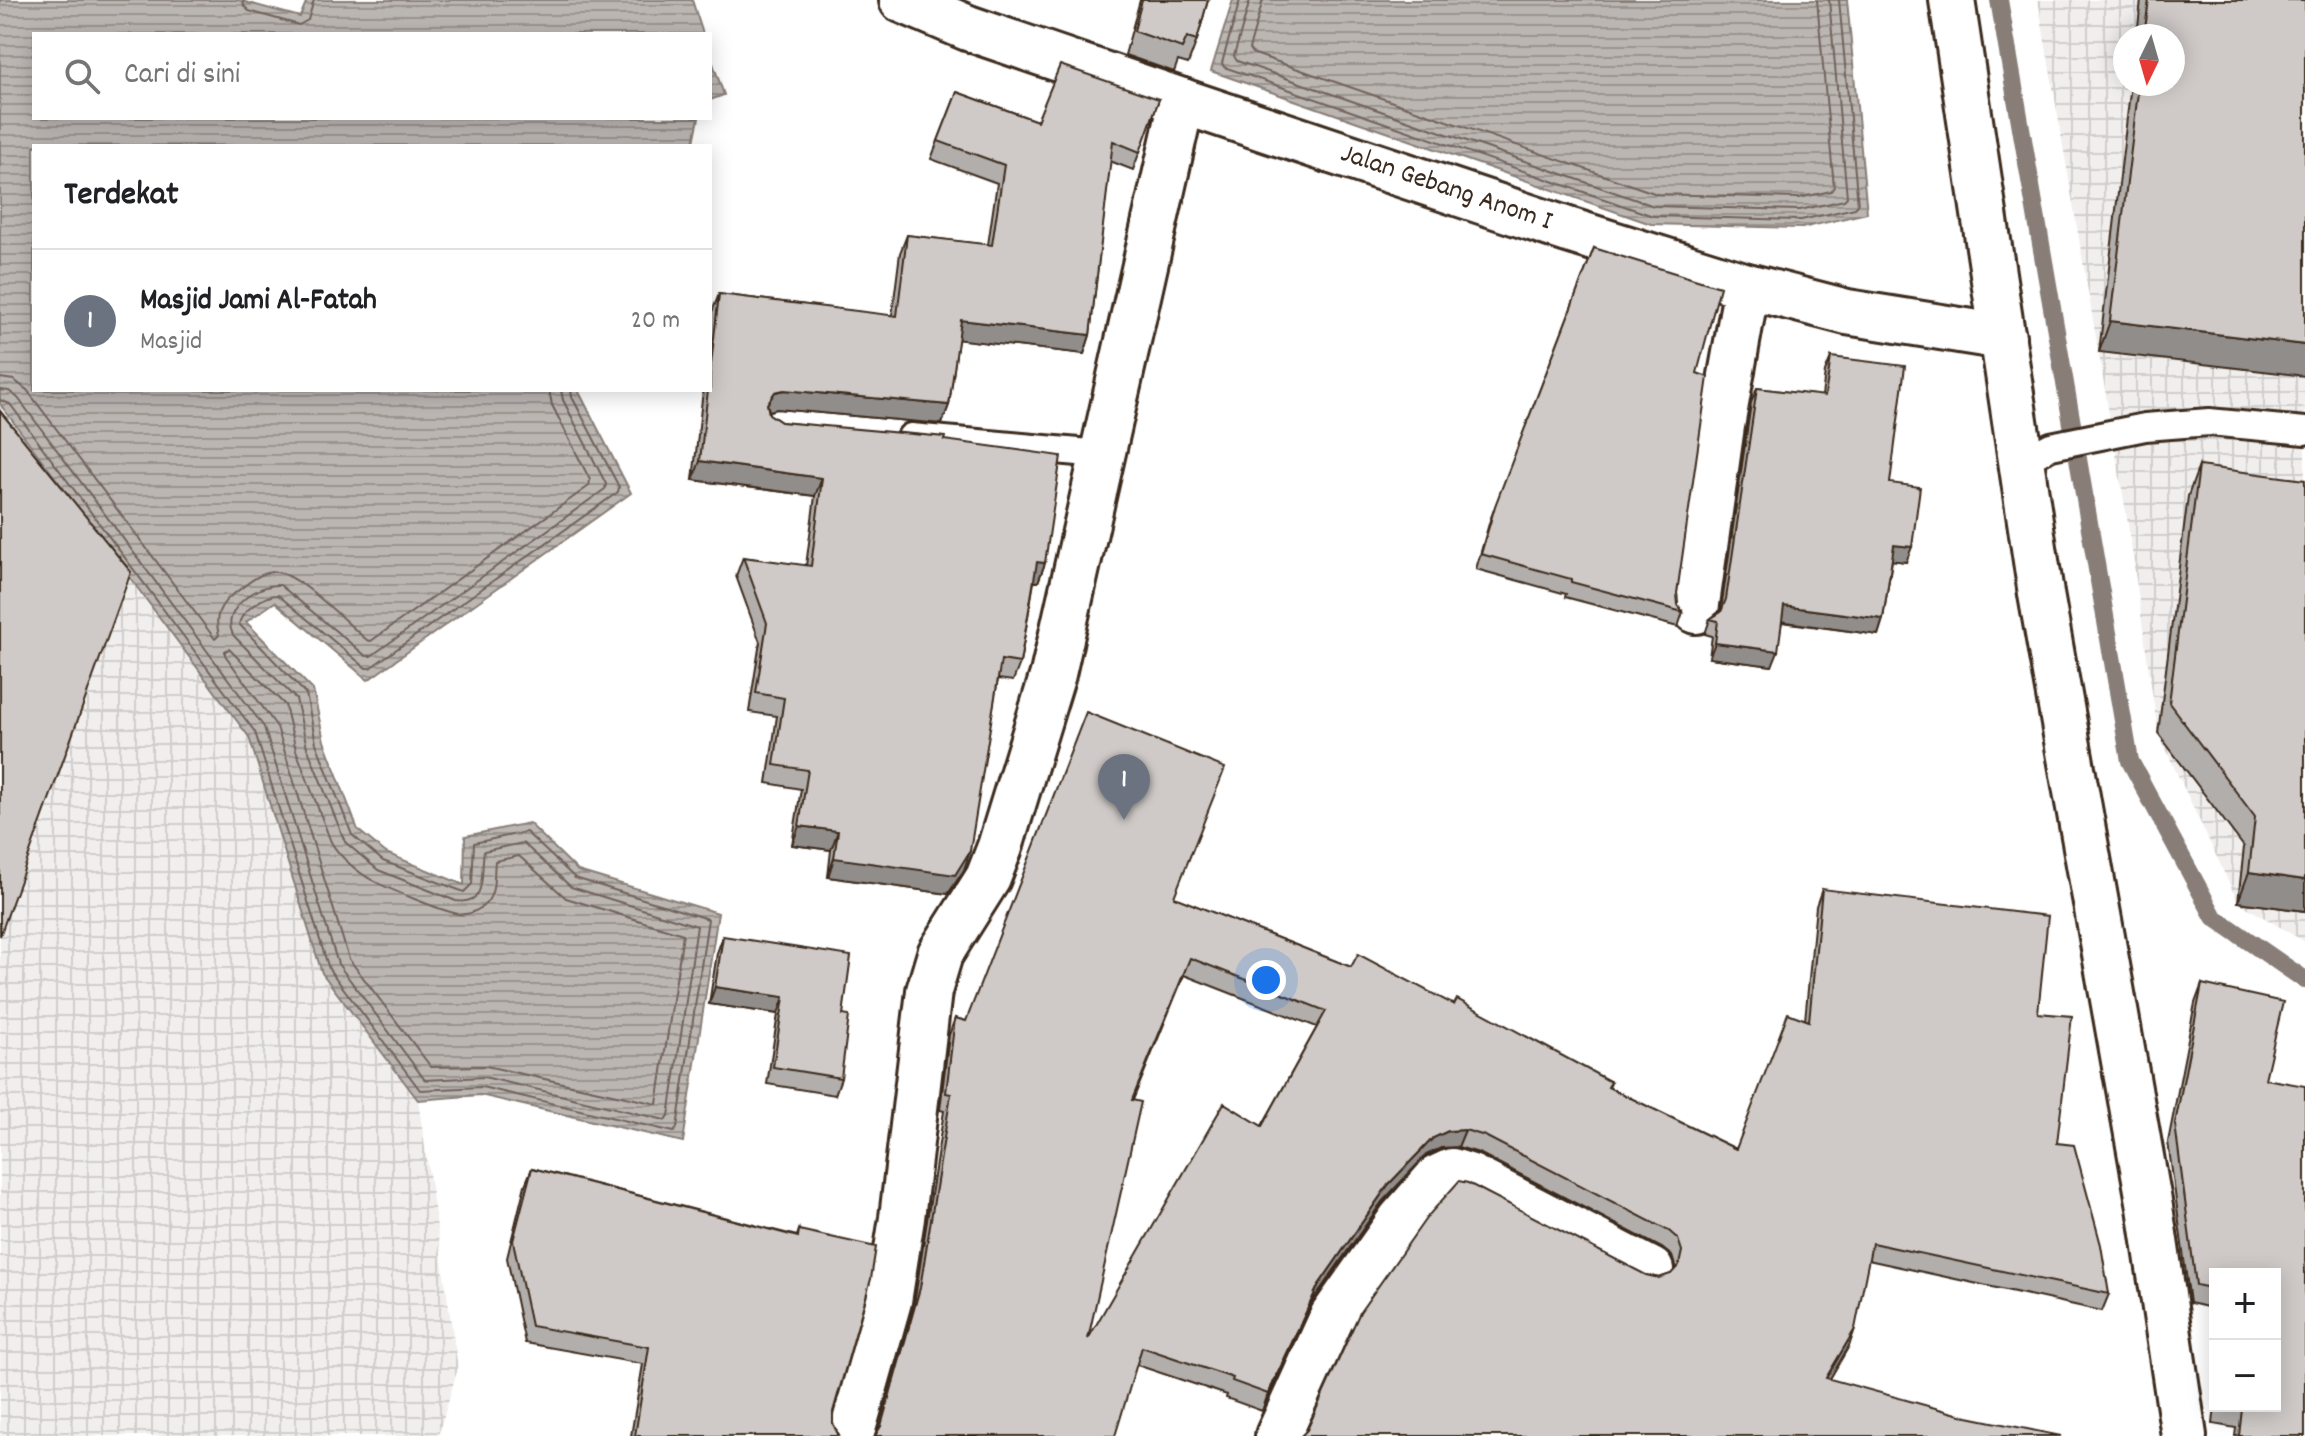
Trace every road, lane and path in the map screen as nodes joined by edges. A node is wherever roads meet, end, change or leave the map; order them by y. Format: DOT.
graph roads {
  1 [pos="902,0"];
  2 [pos="1952,0"];
  3 [pos="1182,101"];
  4 [pos="1747,286"];
  5 [pos="2003,337"];
  6 [pos="2305,431"];
  7 [pos="884,435"];
  8 [pos="2037,453"];
  9 [pos="1101,454"];
  10 [pos="1696,611"];
  11 [pos="1651,1270"];
  12 [pos="851,1436"];
  13 [pos="1278,1436"];
  14 [pos="2184,1436"];
  1 -- 3 [label="street, Jalan Gebang Anom I"];
  2 -- 5 [label="street"];
  3 -- 4 [label="street, Jalan Gebang Anom I"];
  3 -- 9 [label="street"];
  4 -- 5 [label="street, Jalan Gebang Anom I"];
  4 -- 10 [label="street"];
  5 -- 8 [label="street"];
  6 -- 8 [label="lane"];
  7 -- 9 [label="lane"];
  8 -- 14 [label="street"];
  9 -- 12 [label="street"];
  11 -- 13 [label="street"];
}
